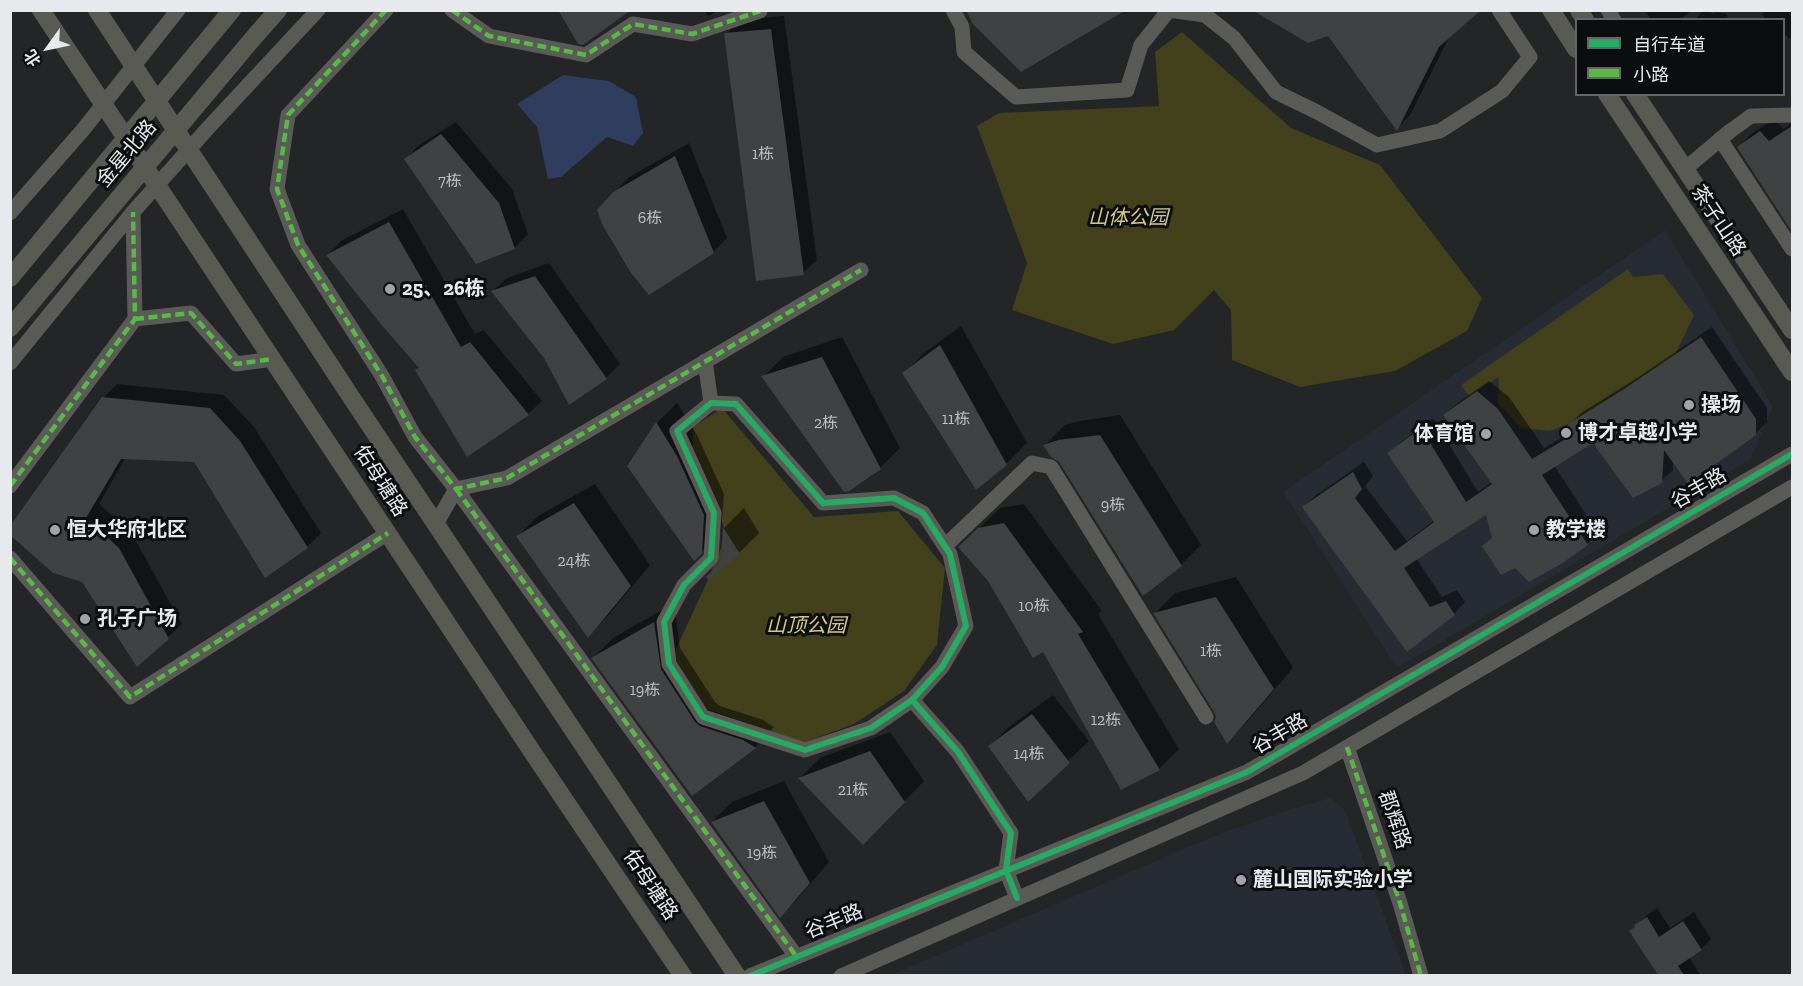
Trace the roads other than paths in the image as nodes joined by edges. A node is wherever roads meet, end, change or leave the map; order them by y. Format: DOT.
graph roads {
  1 [pos="41,10"];
  2 [pos="97,10"];
  3 [pos="178,10"];
  4 [pos="231,10"];
  5 [pos="278,10"];
  6 [pos="318,10"];
  7 [pos="386,10"];
  8 [pos="452,10"];
  9 [pos="953,10"];
  10 [pos="1169,10"];
  11 [pos="1499,10"];
  12 [pos="1551,10"];
  13 [pos="760,11"];
  14 [pos="1575,47"];
  15 [pos="134,66"];
  16 [pos="1608,96"];
  17 [pos="1636,96"];
  18 [pos="157,101"];
  19 [pos="103,104"];
  20 [pos="1792,115"];
  21 [pos="176,130"];
  22 [pos="126,138"];
  23 [pos="1720,139"];
  24 [pos="188,150"];
  25 [pos="146,167"];
  26 [pos="1685,169"];
  27 [pos="157,185"];
  28 [pos="133,212"];
  29 [pos="10,213"];
  30 [pos="1792,249"];
  31 [pos="861,270"];
  32 [pos="10,278"];
  33 [pos="135,319"];
  34 [pos="10,328"];
  35 [pos="1792,330"];
  36 [pos="273,359"];
  37 [pos="705,361"];
  38 [pos="10,363"];
  39 [pos="1792,372"];
  40 [pos="711,403"];
  41 [pos="1792,454"];
  42 [pos="10,486"];
  43 [pos="1792,487"];
  44 [pos="456,489"];
  45 [pos="436,524"];
  46 [pos="388,533"];
  47 [pos="945,546"];
  48 [pos="10,558"];
  49 [pos="912,700"];
  50 [pos="1206,717"];
  51 [pos="1347,747"];
  52 [pos="1006,870"];
  53 [pos="1017,898"];
  54 [pos="796,956"];
  55 [pos="683,975"];
  56 [pos="737,975"];
  57 [pos="750,975"];
  58 [pos="841,975"];
  59 [pos="1421,975"];
  1 -- 19 [label="main road, 佑母塘路"];
  2 -- 15 [label="main road, 佑母塘路"];
  3 -- 15 [label="street"];
  4 -- 18 [label="main road, 金星北路"];
  5 -- 21 [label="main road, 金星北路"];
  6 -- 24 [label="street"];
  7 -- 44 [label="street"];
  8 -- 13 [label="street"];
  9 -- 10 [label="street"];
  10 -- 11 [label="street"];
  12 -- 14 [label="main road"];
  15 -- 18 [label="main road, 佑母塘路"];
  15 -- 19 [label="street"];
  16 -- 39 [label="main road, 茶子山路"];
  17 -- 26 [label="main road, 茶子山路"];
  18 -- 21 [label="main road, 佑母塘路"];
  18 -- 22 [label="main road, 金星北路"];
  19 -- 22 [label="main road, 佑母塘路"];
  19 -- 29 [label="street"];
  20 -- 23 [label="street"];
  21 -- 24 [label="main road, 佑母塘路"];
  21 -- 25 [label="main road, 金星北路"];
  22 -- 25 [label="main road, 佑母塘路"];
  22 -- 32 [label="main road, 金星北路"];
  23 -- 26 [label="street"];
  23 -- 30 [label="street"];
  24 -- 27 [label="street"];
  24 -- 45 [label="main road, 佑母塘路"];
  25 -- 27 [label="main road, 佑母塘路"];
  25 -- 34 [label="main road, 金星北路"];
  26 -- 35 [label="main road, 茶子山路"];
  27 -- 28 [label="street"];
  27 -- 36 [label="main road, 佑母塘路"];
  28 -- 33 [label="street"];
  28 -- 38 [label="street"];
  31 -- 37 [label="street"];
  33 -- 36 [label="street"];
  33 -- 42 [label="street"];
  36 -- 46 [label="main road, 佑母塘路"];
  37 -- 40 [label="street"];
  37 -- 44 [label="street"];
  40 -- 47 [label="street"];
  40 -- 49 [label="street"];
  41 -- 52 [label="street, 谷丰路"];
  43 -- 51 [label="street"];
  44 -- 45 [label="street"];
  44 -- 54 [label="street"];
  45 -- 56 [label="main road, 佑母塘路"];
  46 -- 48 [label="street"];
  46 -- 55 [label="main road, 佑母塘路"];
  47 -- 49 [label="street"];
  47 -- 50 [label="street"];
  49 -- 52 [label="street"];
  51 -- 53 [label="street"];
  51 -- 59 [label="street, 郡辉路"];
  52 -- 53 [label="street"];
  52 -- 54 [label="street, 谷丰路"];
  53 -- 58 [label="street"];
  54 -- 57 [label="street, 谷丰路"];
}
